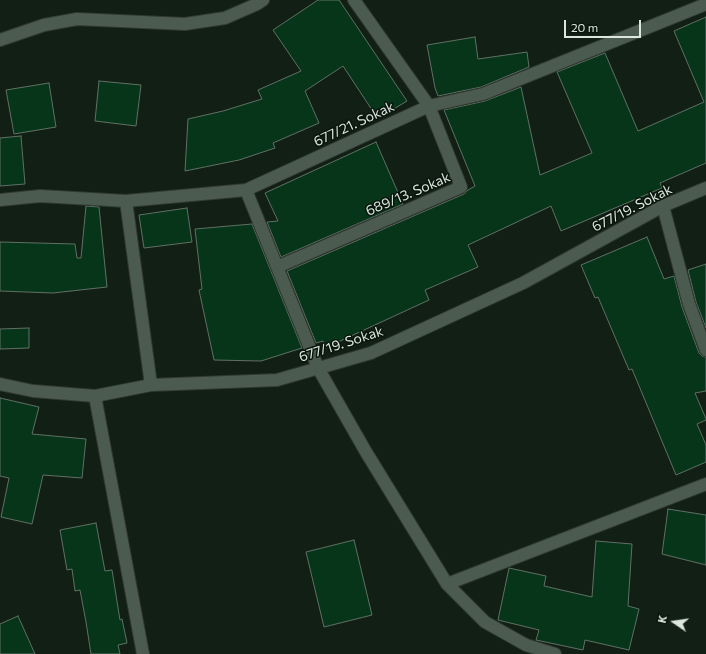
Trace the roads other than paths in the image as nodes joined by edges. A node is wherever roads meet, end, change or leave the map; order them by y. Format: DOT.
graph roads {
  1 [pos="263,0"];
  2 [pos="354,0"];
  3 [pos="706,4"];
  4 [pos="0,40"];
  5 [pos="429,106"];
  6 [pos="706,188"];
  7 [pos="246,190"];
  8 [pos="0,200"];
  9 [pos="126,201"];
  10 [pos="663,206"];
  11 [pos="277,267"];
  12 [pos="706,350"];
  13 [pos="318,368"];
  14 [pos="0,384"];
  15 [pos="151,385"];
  16 [pos="95,396"];
  17 [pos="706,484"];
  18 [pos="447,584"];
  19 [pos="143,654"];
  20 [pos="555,654"];
  1 -- 4 [label="street"];
  2 -- 5 [label="street, 689/13. Sokak"];
  3 -- 5 [label="street, 677/21. Sokak"];
  5 -- 7 [label="street, 677/21. Sokak"];
  5 -- 11 [label="street, 689/13. Sokak"];
  6 -- 10 [label="street, 677/19. Sokak"];
  7 -- 9 [label="street, 677/21. Sokak"];
  7 -- 11 [label="street"];
  8 -- 9 [label="street, 677/21. Sokak"];
  9 -- 15 [label="street"];
  10 -- 12 [label="street"];
  10 -- 13 [label="street, 677/19. Sokak"];
  11 -- 13 [label="street"];
  13 -- 15 [label="street, 677/19. Sokak"];
  13 -- 18 [label="street"];
  14 -- 16 [label="street, 677/19. Sokak"];
  15 -- 16 [label="street, 677/19. Sokak"];
  16 -- 19 [label="street"];
  17 -- 18 [label="street"];
  18 -- 20 [label="street"];
}
